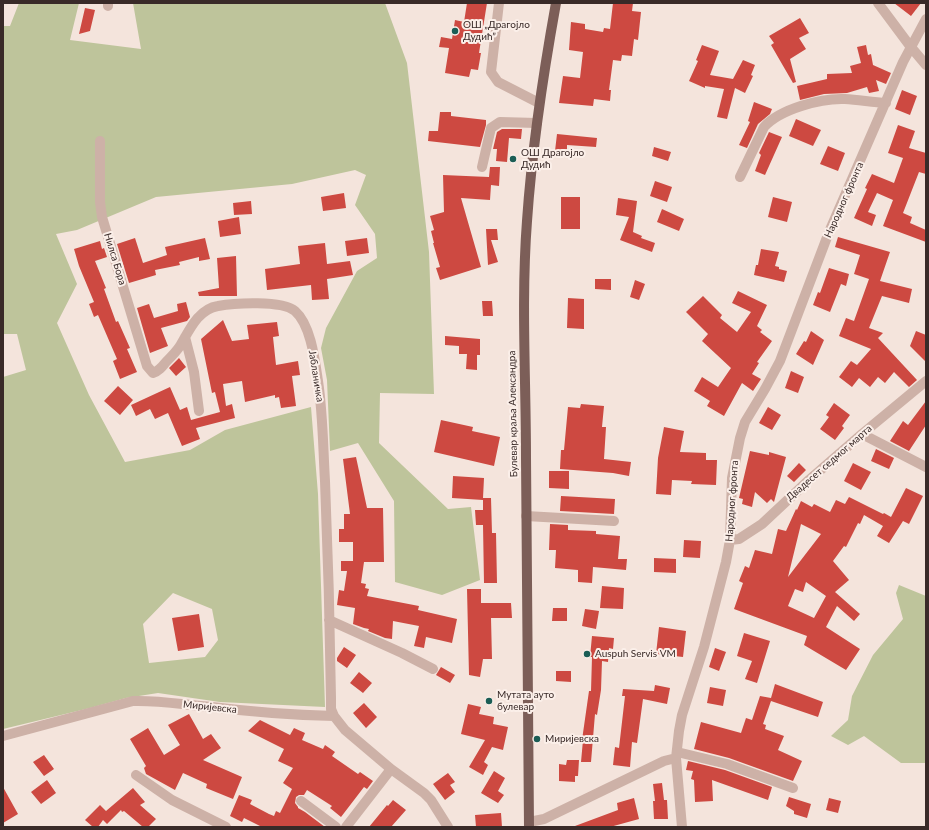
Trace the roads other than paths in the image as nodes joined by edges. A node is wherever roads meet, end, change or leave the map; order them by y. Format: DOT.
graph roads {
  1 [pos="499,3"];
  2 [pos="556,3"];
  3 [pos="878,3"];
  4 [pos="926,19"];
  5 [pos="910,46"];
  6 [pos="926,65"];
  7 [pos="539,103"];
  8 [pos="886,104"];
  9 [pos="537,123"];
  10 [pos="100,141"];
  11 [pos="482,167"];
  12 [pos="740,177"];
  13 [pos="185,337"];
  14 [pos="153,373"];
  15 [pos="926,381"];
  16 [pos="199,411"];
  17 [pos="862,434"];
  18 [pos="926,468"];
  19 [pos="526,516"];
  20 [pos="614,521"];
  21 [pos="730,540"];
  22 [pos="329,620"];
  23 [pos="434,669"];
  24 [pos="334,716"];
  25 [pos="3,736"];
  26 [pos="677,755"];
  27 [pos="391,769"];
  28 [pos="136,775"];
  29 [pos="793,788"];
  30 [pos="300,801"];
  31 [pos="529,824"];
  32 [pos="350,825"];
  33 [pos="226,827"];
  34 [pos="336,827"];
  35 [pos="448,827"];
  36 [pos="682,827"];
  1 -- 7 [label="street"];
  2 -- 7 [label="main road, Булевар краља Александра"];
  3 -- 5 [label="street"];
  4 -- 5 [label="street, Народног фронта"];
  5 -- 6 [label="street"];
  5 -- 8 [label="street, Народног фронта"];
  7 -- 9 [label="main road, Булевар краља Александра"];
  8 -- 12 [label="street"];
  8 -- 21 [label="street, Народног фронта"];
  9 -- 11 [label="street"];
  9 -- 19 [label="main road, Булевар краља Александра"];
  10 -- 14 [label="street, Нилса Бора"];
  13 -- 14 [label="street, Јабланичка"];
  13 -- 16 [label="street"];
  13 -- 22 [label="street, Јабланичка"];
  15 -- 17 [label="street, Двадесет седмог марта"];
  17 -- 18 [label="street"];
  17 -- 21 [label="street, Двадесет седмог марта"];
  19 -- 20 [label="street"];
  19 -- 31 [label="main road, Булевар краља Александра"];
  21 -- 26 [label="street, Народног фронта"];
  22 -- 23 [label="street"];
  22 -- 24 [label="street, Јабланичка"];
  24 -- 25 [label="street, Миријевска"];
  24 -- 27 [label="street"];
  26 -- 29 [label="street"];
  26 -- 31 [label="street"];
  26 -- 36 [label="street, Народног фронта"];
  27 -- 32 [label="street"];
  27 -- 35 [label="street"];
  28 -- 33 [label="street"];
  30 -- 34 [label="street"];
}
